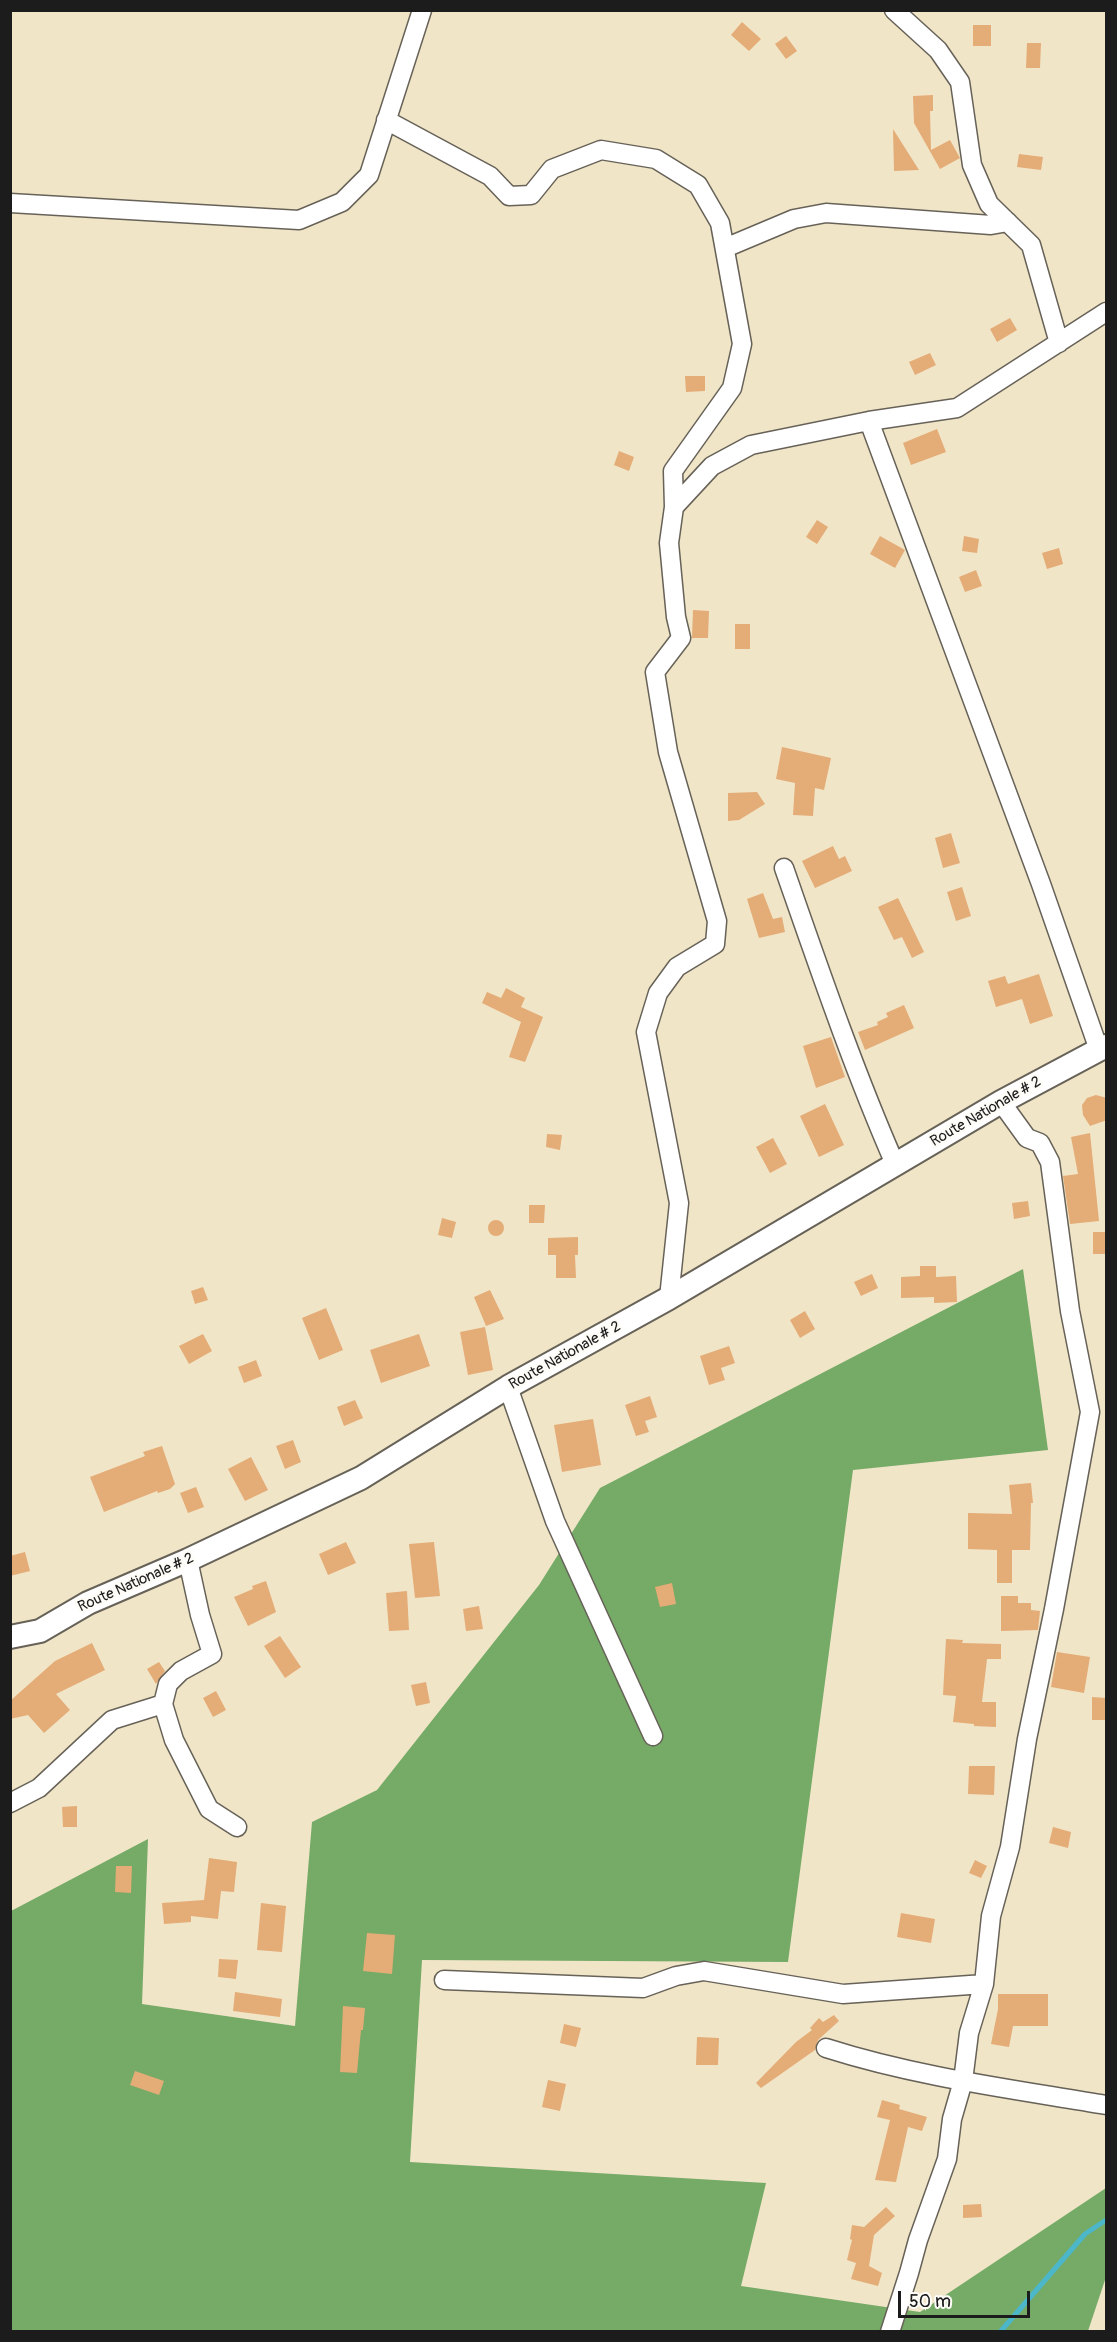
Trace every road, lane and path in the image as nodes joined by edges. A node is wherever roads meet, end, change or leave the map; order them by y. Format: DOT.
graph roads {
  1 [pos="422,10"];
  2 [pos="894,10"];
  3 [pos="386,120"];
  4 [pos="10,203"];
  5 [pos="1008,222"];
  6 [pos="725,248"];
  7 [pos="1107,312"];
  8 [pos="1059,343"];
  9 [pos="869,421"];
  10 [pos="674,507"];
  11 [pos="784,868"];
  12 [pos="1103,1048"];
  13 [pos="1001,1102"];
  14 [pos="895,1164"];
  15 [pos="669,1298"];
  16 [pos="508,1388"];
  17 [pos="188,1560"];
  18 [pos="10,1637"];
  19 [pos="163,1704"];
  20 [pos="653,1736"];
  21 [pos="10,1803"];
  22 [pos="237,1827"];
  23 [pos="444,1980"];
  24 [pos="984,1984"];
  25 [pos="826,2048"];
  26 [pos="963,2081"];
  27 [pos="1107,2105"];
  28 [pos="890,2331"];
  1 -- 3 [label="street"];
  2 -- 5 [label="street"];
  3 -- 4 [label="street"];
  3 -- 6 [label="street"];
  5 -- 6 [label="street"];
  5 -- 8 [label="street"];
  6 -- 10 [label="street"];
  7 -- 8 [label="street"];
  8 -- 9 [label="street"];
  9 -- 10 [label="street"];
  9 -- 12 [label="street"];
  10 -- 15 [label="street"];
  11 -- 14 [label="street"];
  12 -- 13 [label="main road, Route Nationale # 2"];
  13 -- 14 [label="main road, Route Nationale # 2"];
  13 -- 24 [label="street"];
  14 -- 15 [label="main road, Route Nationale # 2"];
  15 -- 16 [label="main road, Route Nationale # 2"];
  16 -- 17 [label="main road, Route Nationale # 2"];
  16 -- 20 [label="street"];
  17 -- 18 [label="main road, Route Nationale # 2"];
  17 -- 19 [label="street"];
  19 -- 21 [label="street"];
  19 -- 22 [label="street"];
  23 -- 24 [label="street"];
  24 -- 26 [label="street"];
  25 -- 26 [label="street"];
  26 -- 27 [label="street"];
  26 -- 28 [label="street"];
}
